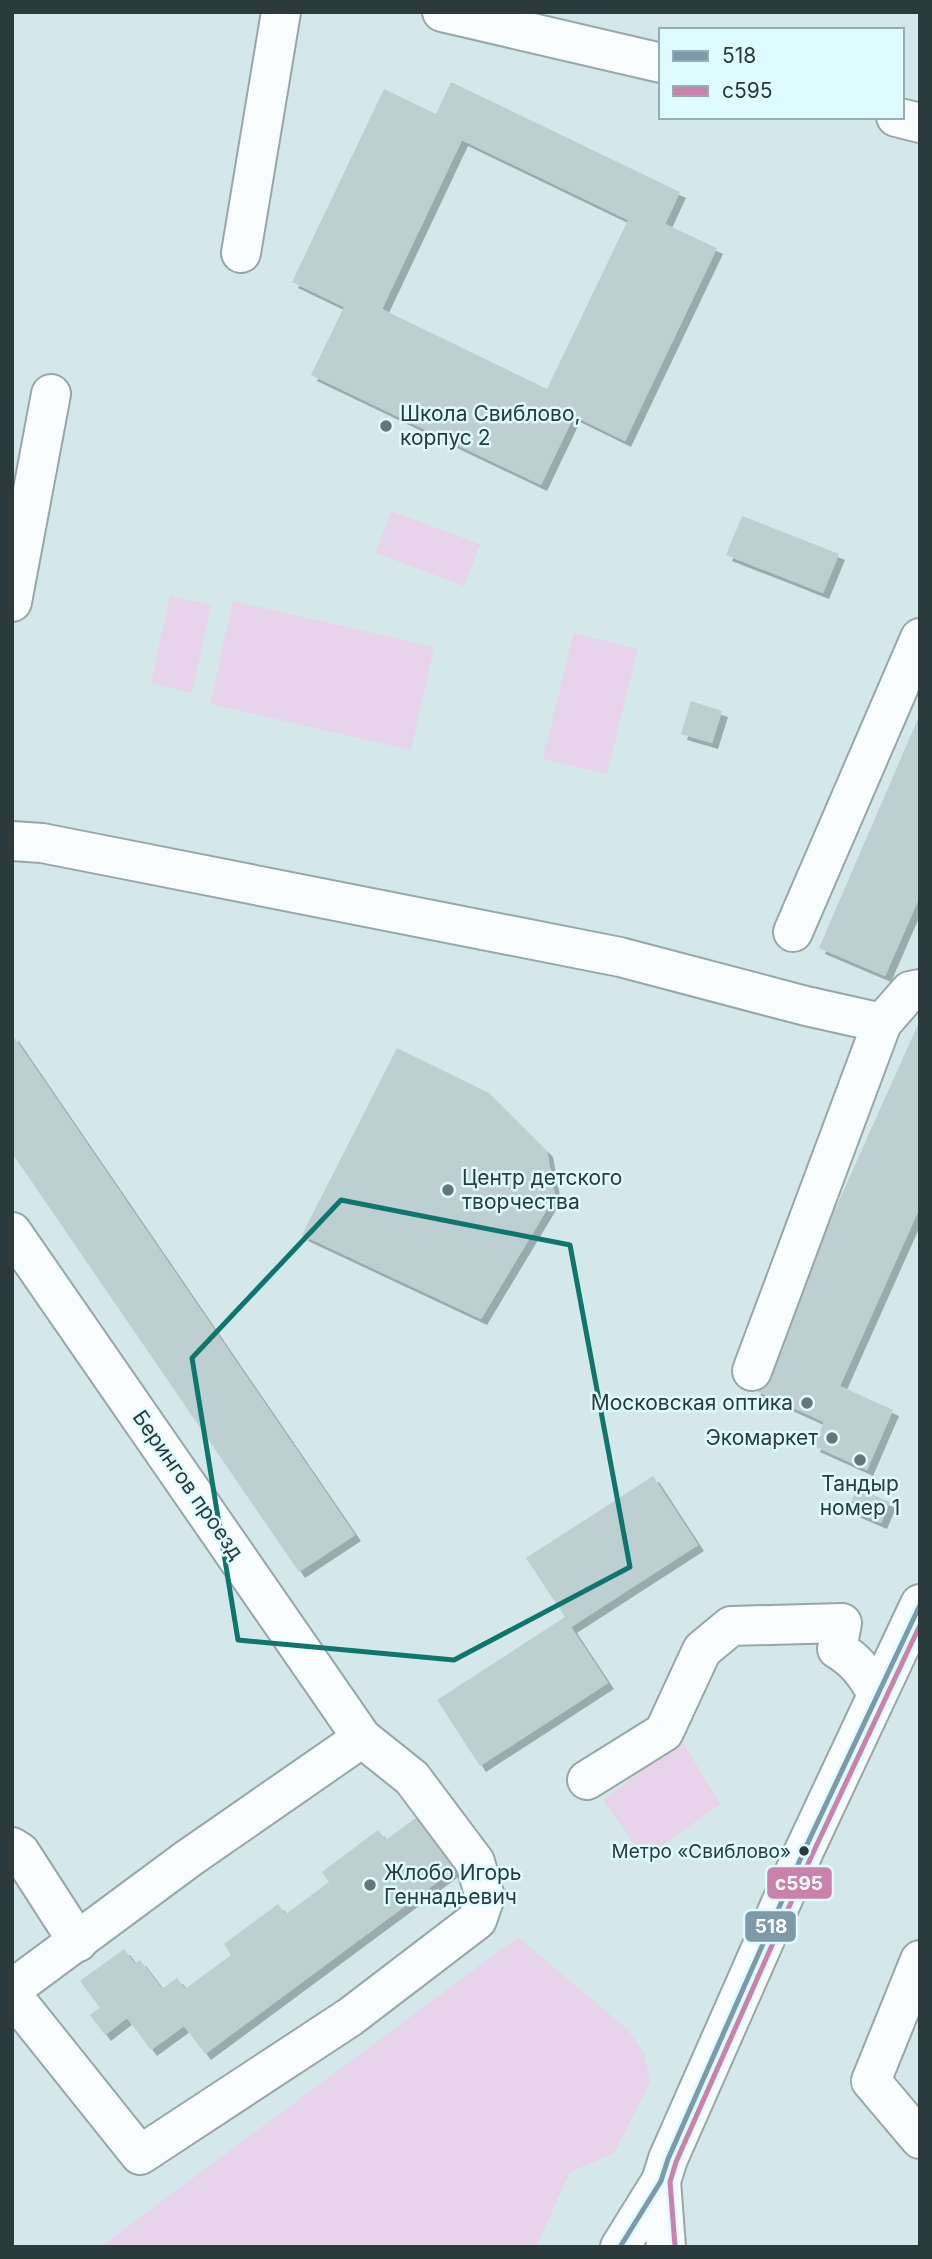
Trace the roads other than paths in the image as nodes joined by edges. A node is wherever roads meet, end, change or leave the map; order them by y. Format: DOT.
graph roads {
  1 [pos="281,12"];
  2 [pos="442,12"];
  3 [pos="659,63"];
  4 [pos="241,253"];
  5 [pos="51,394"];
  6 [pos="12,602"];
  7 [pos="920,638"];
  8 [pos="12,841"];
  9 [pos="793,932"];
  10 [pos="917,983"];
  11 [pos="882,1023"];
  12 [pos="12,1232"];
  13 [pos="751,1371"];
  14 [pos="920,1604"];
  15 [pos="877,1694"];
  16 [pos="362,1738"];
  17 [pos="587,1780"];
  18 [pos="12,1847"];
  19 [pos="78,1942"];
  20 [pos="920,1960"];
  21 [pos="12,1989"];
  22 [pos="12,1995"];
  23 [pos="920,2139"];
  24 [pos="661,2181"];
  25 [pos="620,2247"];
  26 [pos="666,2247"];
  1 -- 4 [label="street"];
  2 -- 3 [label="street"];
  5 -- 6 [label="street"];
  7 -- 9 [label="street"];
  8 -- 11 [label="street"];
  10 -- 11 [label="street"];
  11 -- 13 [label="street"];
  12 -- 16 [label="street, Берингов проезд"];
  14 -- 15 [label="street"];
  15 -- 17 [label="street"];
  15 -- 24 [label="street"];
  16 -- 19 [label="street"];
  16 -- 22 [label="street, Берингов проезд"];
  18 -- 19 [label="street"];
  19 -- 21 [label="street"];
  20 -- 23 [label="street"];
  24 -- 25 [label="street"];
  24 -- 26 [label="street"];
}
